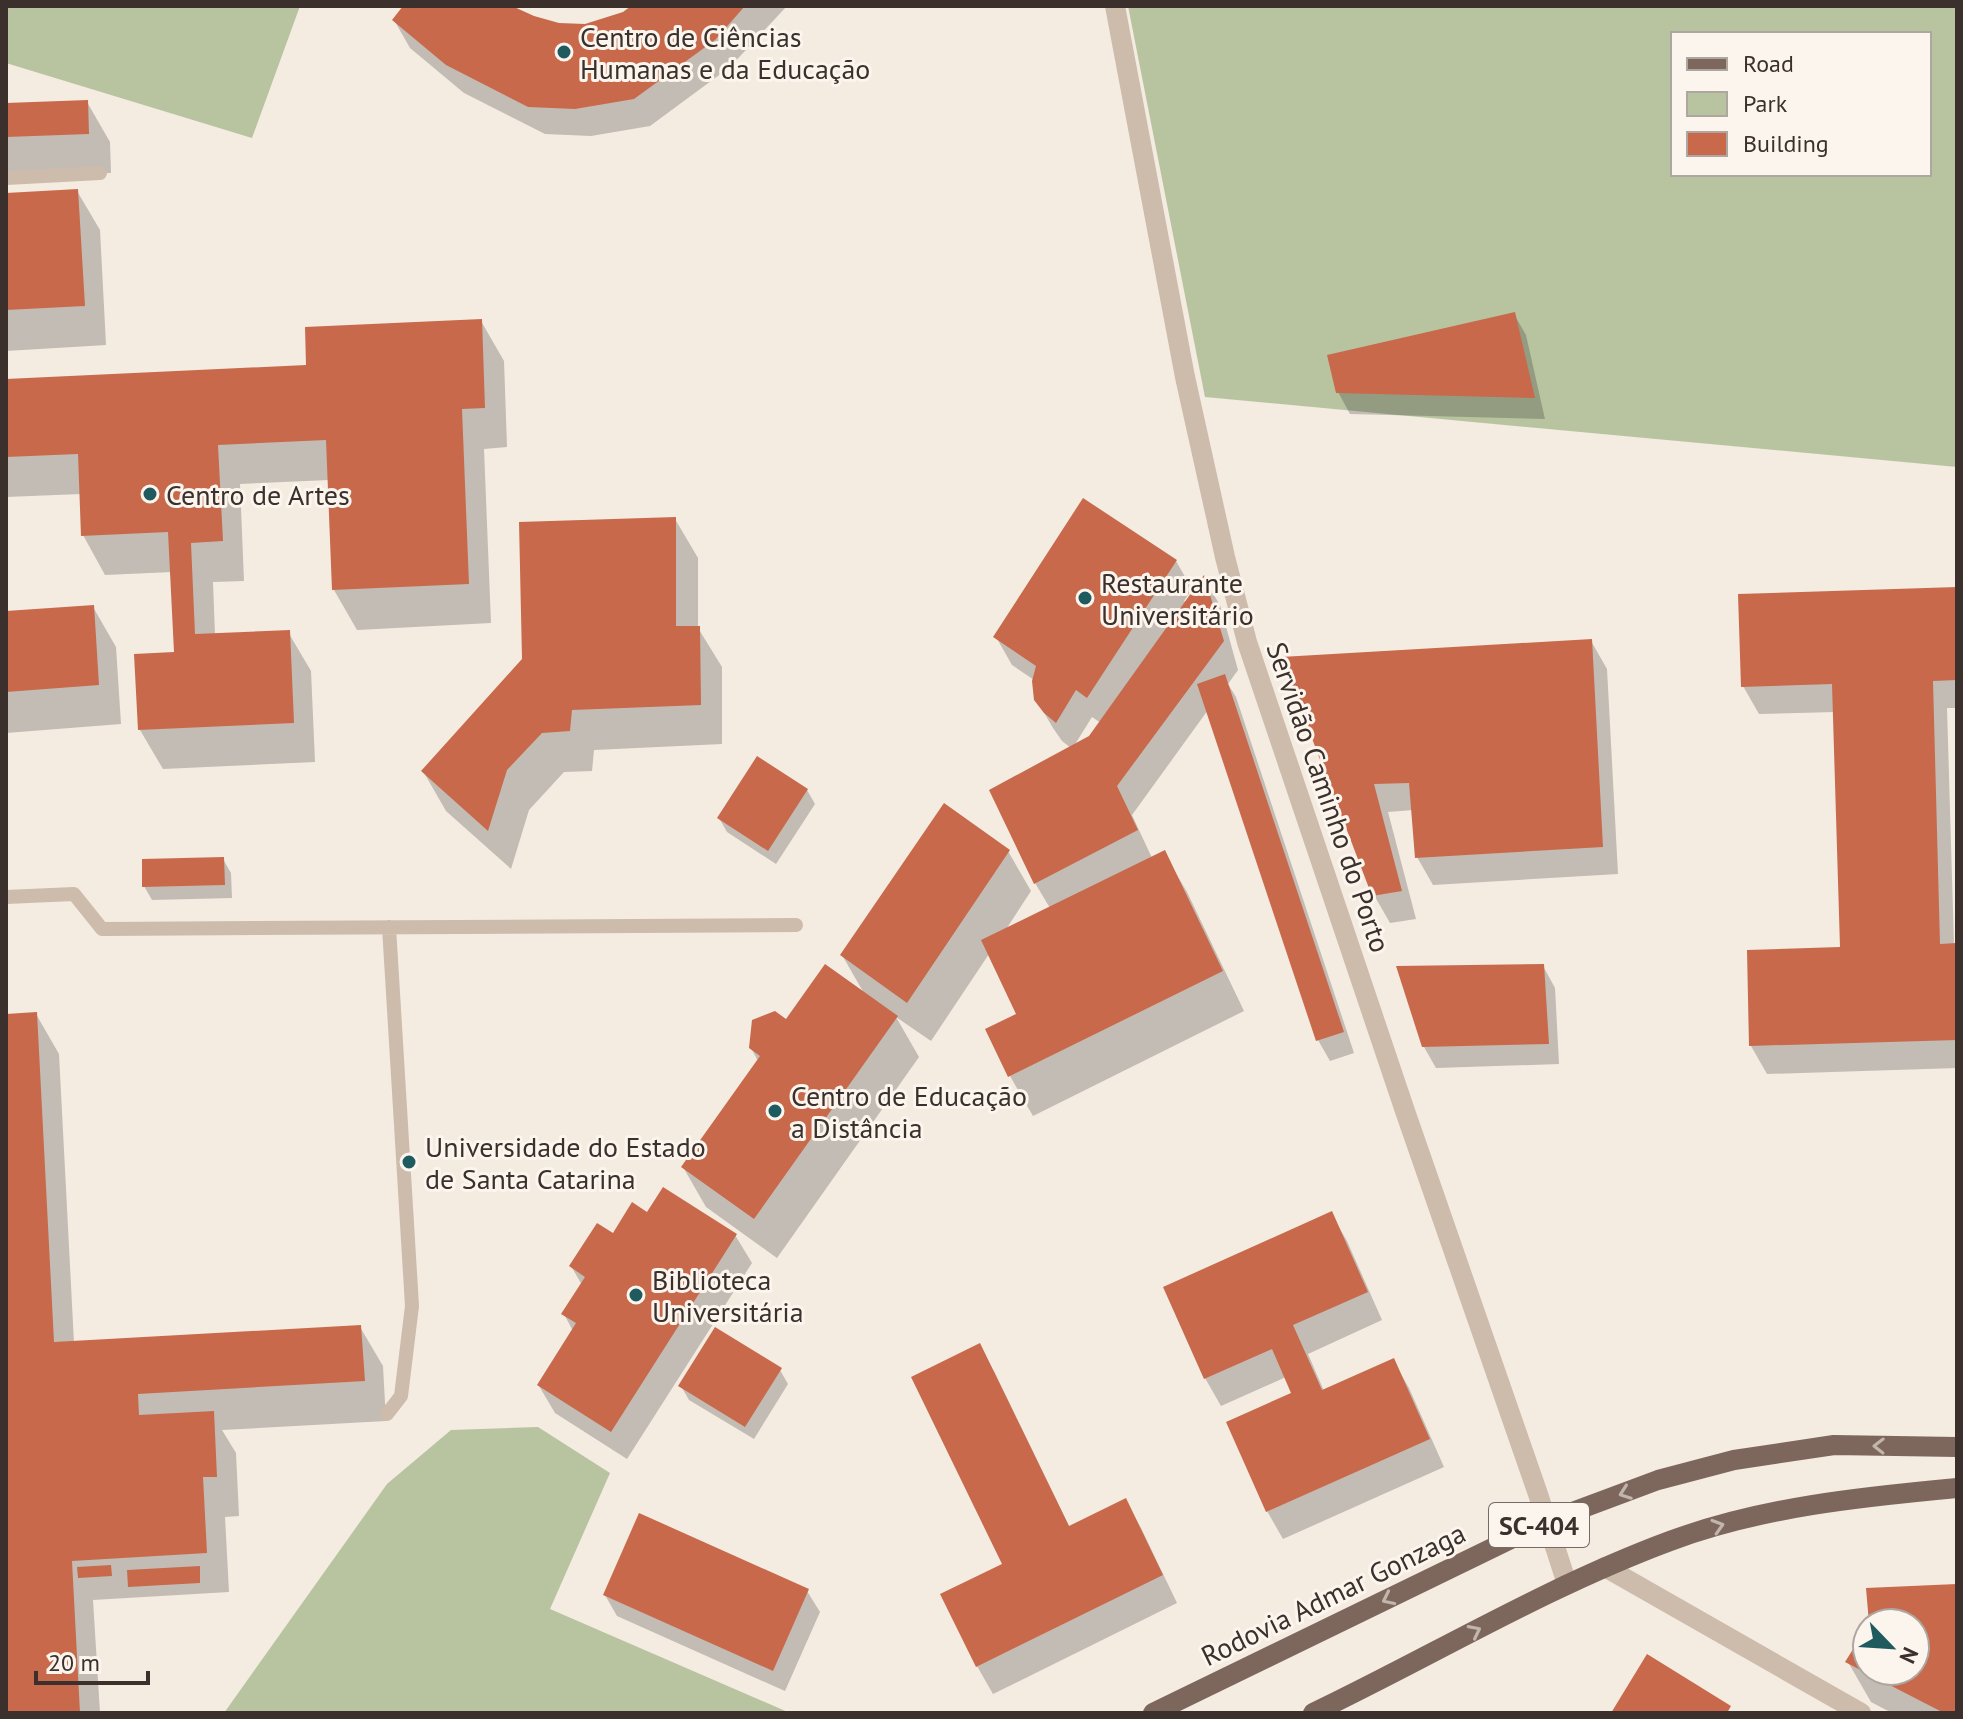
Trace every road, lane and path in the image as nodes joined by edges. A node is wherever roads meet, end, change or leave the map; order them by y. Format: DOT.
graph roads {
  1 [pos="1115,6"];
  2 [pos="100,173"];
  3 [pos="6,178"];
  4 [pos="6,897"];
  5 [pos="796,925"];
  6 [pos="389,927"];
  7 [pos="387,1414"];
  8 [pos="1957,1447"];
  9 [pos="1957,1488"];
  10 [pos="1548,1521"];
  11 [pos="1605,1567"];
  12 [pos="1567,1584"];
  13 [pos="1153,1713"];
  14 [pos="1313,1713"];
  15 [pos="1861,1713"];
  1 -- 10 [label="street, Servidão Caminho do Porto"];
  2 -- 3 [label="lane"];
  4 -- 6 [label="lane"];
  5 -- 6 [label="lane"];
  6 -- 7 [label="lane"];
  8 -- 10 [label="main road, Rodovia Admar Gonzaga / SC-404, one-way"];
  11 -- 9 [label="main road, SC-404, one-way"];
  10 -- 12 [label="street, Servidão Caminho do Porto"];
  10 -- 13 [label="main road, Rodovia Admar Gonzaga / SC-404, one-way"];
  11 -- 12 [label="main road, SC-404"];
  11 -- 15 [label="street"];
  14 -- 12 [label="main road, SC-404, one-way"];
}
